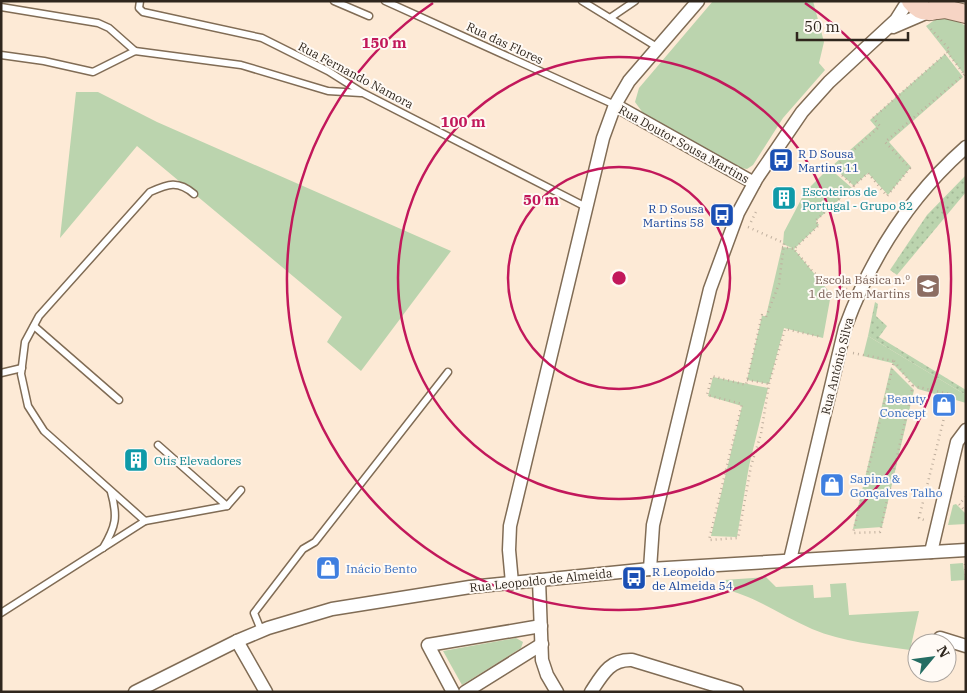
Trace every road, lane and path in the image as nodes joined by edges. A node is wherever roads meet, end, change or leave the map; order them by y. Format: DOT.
graph roads {
  1 [pos="140,1"];
  2 [pos="334,1"];
  3 [pos="385,1"];
  4 [pos="582,1"];
  5 [pos="635,1"];
  6 [pos="698,1"];
  7 [pos="909,1"];
  8 [pos="962,1"];
  9 [pos="966,5"];
  10 [pos="1,7"];
  11 [pos="935,11"];
  12 [pos="966,14"];
  13 [pos="369,16"];
  14 [pos="610,18"];
  15 [pos="878,37"];
  16 [pos="657,47"];
  17 [pos="135,51"];
  18 [pos="947,52"];
  19 [pos="1,56"];
  20 [pos="965,73"];
  21 [pos="363,93"];
  22 [pos="614,105"];
  23 [pos="966,147"];
  24 [pos="754,183"];
  25 [pos="854,186"];
  26 [pos="194,194"];
  27 [pos="586,206"];
  28 [pos="742,206"];
  29 [pos="782,247"];
  30 [pos="794,249"];
  31 [pos="857,294"];
  32 [pos="34,326"];
  33 [pos="822,337"];
  34 [pos="840,350"];
  35 [pos="894,361"];
  36 [pos="22,368"];
  37 [pos="448,372"];
  38 [pos="1,373"];
  39 [pos="747,380"];
  40 [pos="769,384"];
  41 [pos="913,386"];
  42 [pos="119,400"];
  43 [pos="966,430"];
  44 [pos="158,445"];
  45 [pos="111,490"];
  46 [pos="241,490"];
  47 [pos="966,498"];
  48 [pos="227,506"];
  49 [pos="966,512"];
  50 [pos="919,518"];
  51 [pos="145,521"];
  52 [pos="102,550"];
  53 [pos="966,550"];
  54 [pos="931,552"];
  55 [pos="790,560"];
  56 [pos="650,569"];
  57 [pos="539,580"];
  58 [pos="512,583"];
  59 [pos="1,613"];
  60 [pos="541,626"];
  61 [pos="261,630"];
  62 [pos="237,641"];
  63 [pos="542,644"];
  64 [pos="135,692"];
  65 [pos="266,692"];
  66 [pos="453,692"];
  67 [pos="465,692"];
  68 [pos="557,692"];
  69 [pos="590,692"];
  70 [pos="737,692"];
  1 -- 21 [label="lane, Rua Fernando Namora"];
  2 -- 13 [label="lane"];
  3 -- 22 [label="lane, Rua das Flores"];
  4 -- 14 [label="lane"];
  5 -- 14 [label="lane"];
  6 -- 16 [label="street"];
  7 -- 11 [label="street"];
  7 -- 15 [label="street"];
  8 -- 9 [label="street"];
  10 -- 17 [label="lane"];
  11 -- 12 [label="street"];
  11 -- 15 [label="street"];
  11 -- 18 [label="path"];
  14 -- 16 [label="lane"];
  15 -- 24 [label="street"];
  16 -- 22 [label="street"];
  17 -- 19 [label="lane"];
  17 -- 21 [label="lane"];
  18 -- 20 [label="path"];
  18 -- 25 [label="path"];
  20 -- 25 [label="path"];
  21 -- 27 [label="lane, Rua Fernando Namora"];
  22 -- 24 [label="street, Rua Doutor Sousa Martins"];
  22 -- 27 [label="street, Rua Doutor Sousa Martins"];
  23 -- 31 [label="street, Rua António Silva"];
  24 -- 28 [label="street, Rua Doutor Sousa Martins"];
  25 -- 30 [label="path"];
  26 -- 32 [label="lane"];
  27 -- 58 [label="street, Rua Doutor Sousa Martins"];
  28 -- 29 [label="path"];
  28 -- 56 [label="street, Rua Doutor Sousa Martins"];
  29 -- 30 [label="path"];
  29 -- 39 [label="path"];
  30 -- 31 [label="path"];
  31 -- 34 [label="street, Rua António Silva"];
  32 -- 36 [label="lane"];
  32 -- 42 [label="lane"];
  33 -- 40 [label="path"];
  34 -- 35 [label="path"];
  34 -- 55 [label="street, Rua António Silva"];
  35 -- 41 [label="path"];
  35 -- 41 [label="path"];
  36 -- 38 [label="lane"];
  36 -- 45 [label="lane"];
  37 -- 61 [label="lane"];
  39 -- 40 [label="path"];
  39 -- 40 [label="path"];
  41 -- 50 [label="path"];
  43 -- 54 [label="street"];
  44 -- 48 [label="lane"];
  45 -- 51 [label="lane"];
  45 -- 52 [label="lane"];
  46 -- 48 [label="lane"];
  47 -- 49 [label="path"];
  48 -- 51 [label="lane"];
  51 -- 52 [label="lane"];
  52 -- 59 [label="lane"];
  53 -- 54 [label="street, Rua Leopoldo de Almeida"];
  54 -- 55 [label="street, Rua Leopoldo de Almeida"];
  55 -- 56 [label="street, Rua Leopoldo de Almeida"];
  56 -- 57 [label="street, Rua Leopoldo de Almeida"];
  57 -- 58 [label="street, Rua Leopoldo de Almeida"];
  57 -- 60 [label="street"];
  58 -- 61 [label="street, Rua Leopoldo de Almeida"];
  60 -- 63 [label="street"];
  60 -- 66 [label="street"];
  61 -- 62 [label="street, Rua Leopoldo de Almeida"];
  62 -- 64 [label="street, Rua Leopoldo de Almeida"];
  62 -- 65 [label="street"];
  63 -- 67 [label="street"];
  63 -- 68 [label="street"];
  69 -- 70 [label="street"];
}
